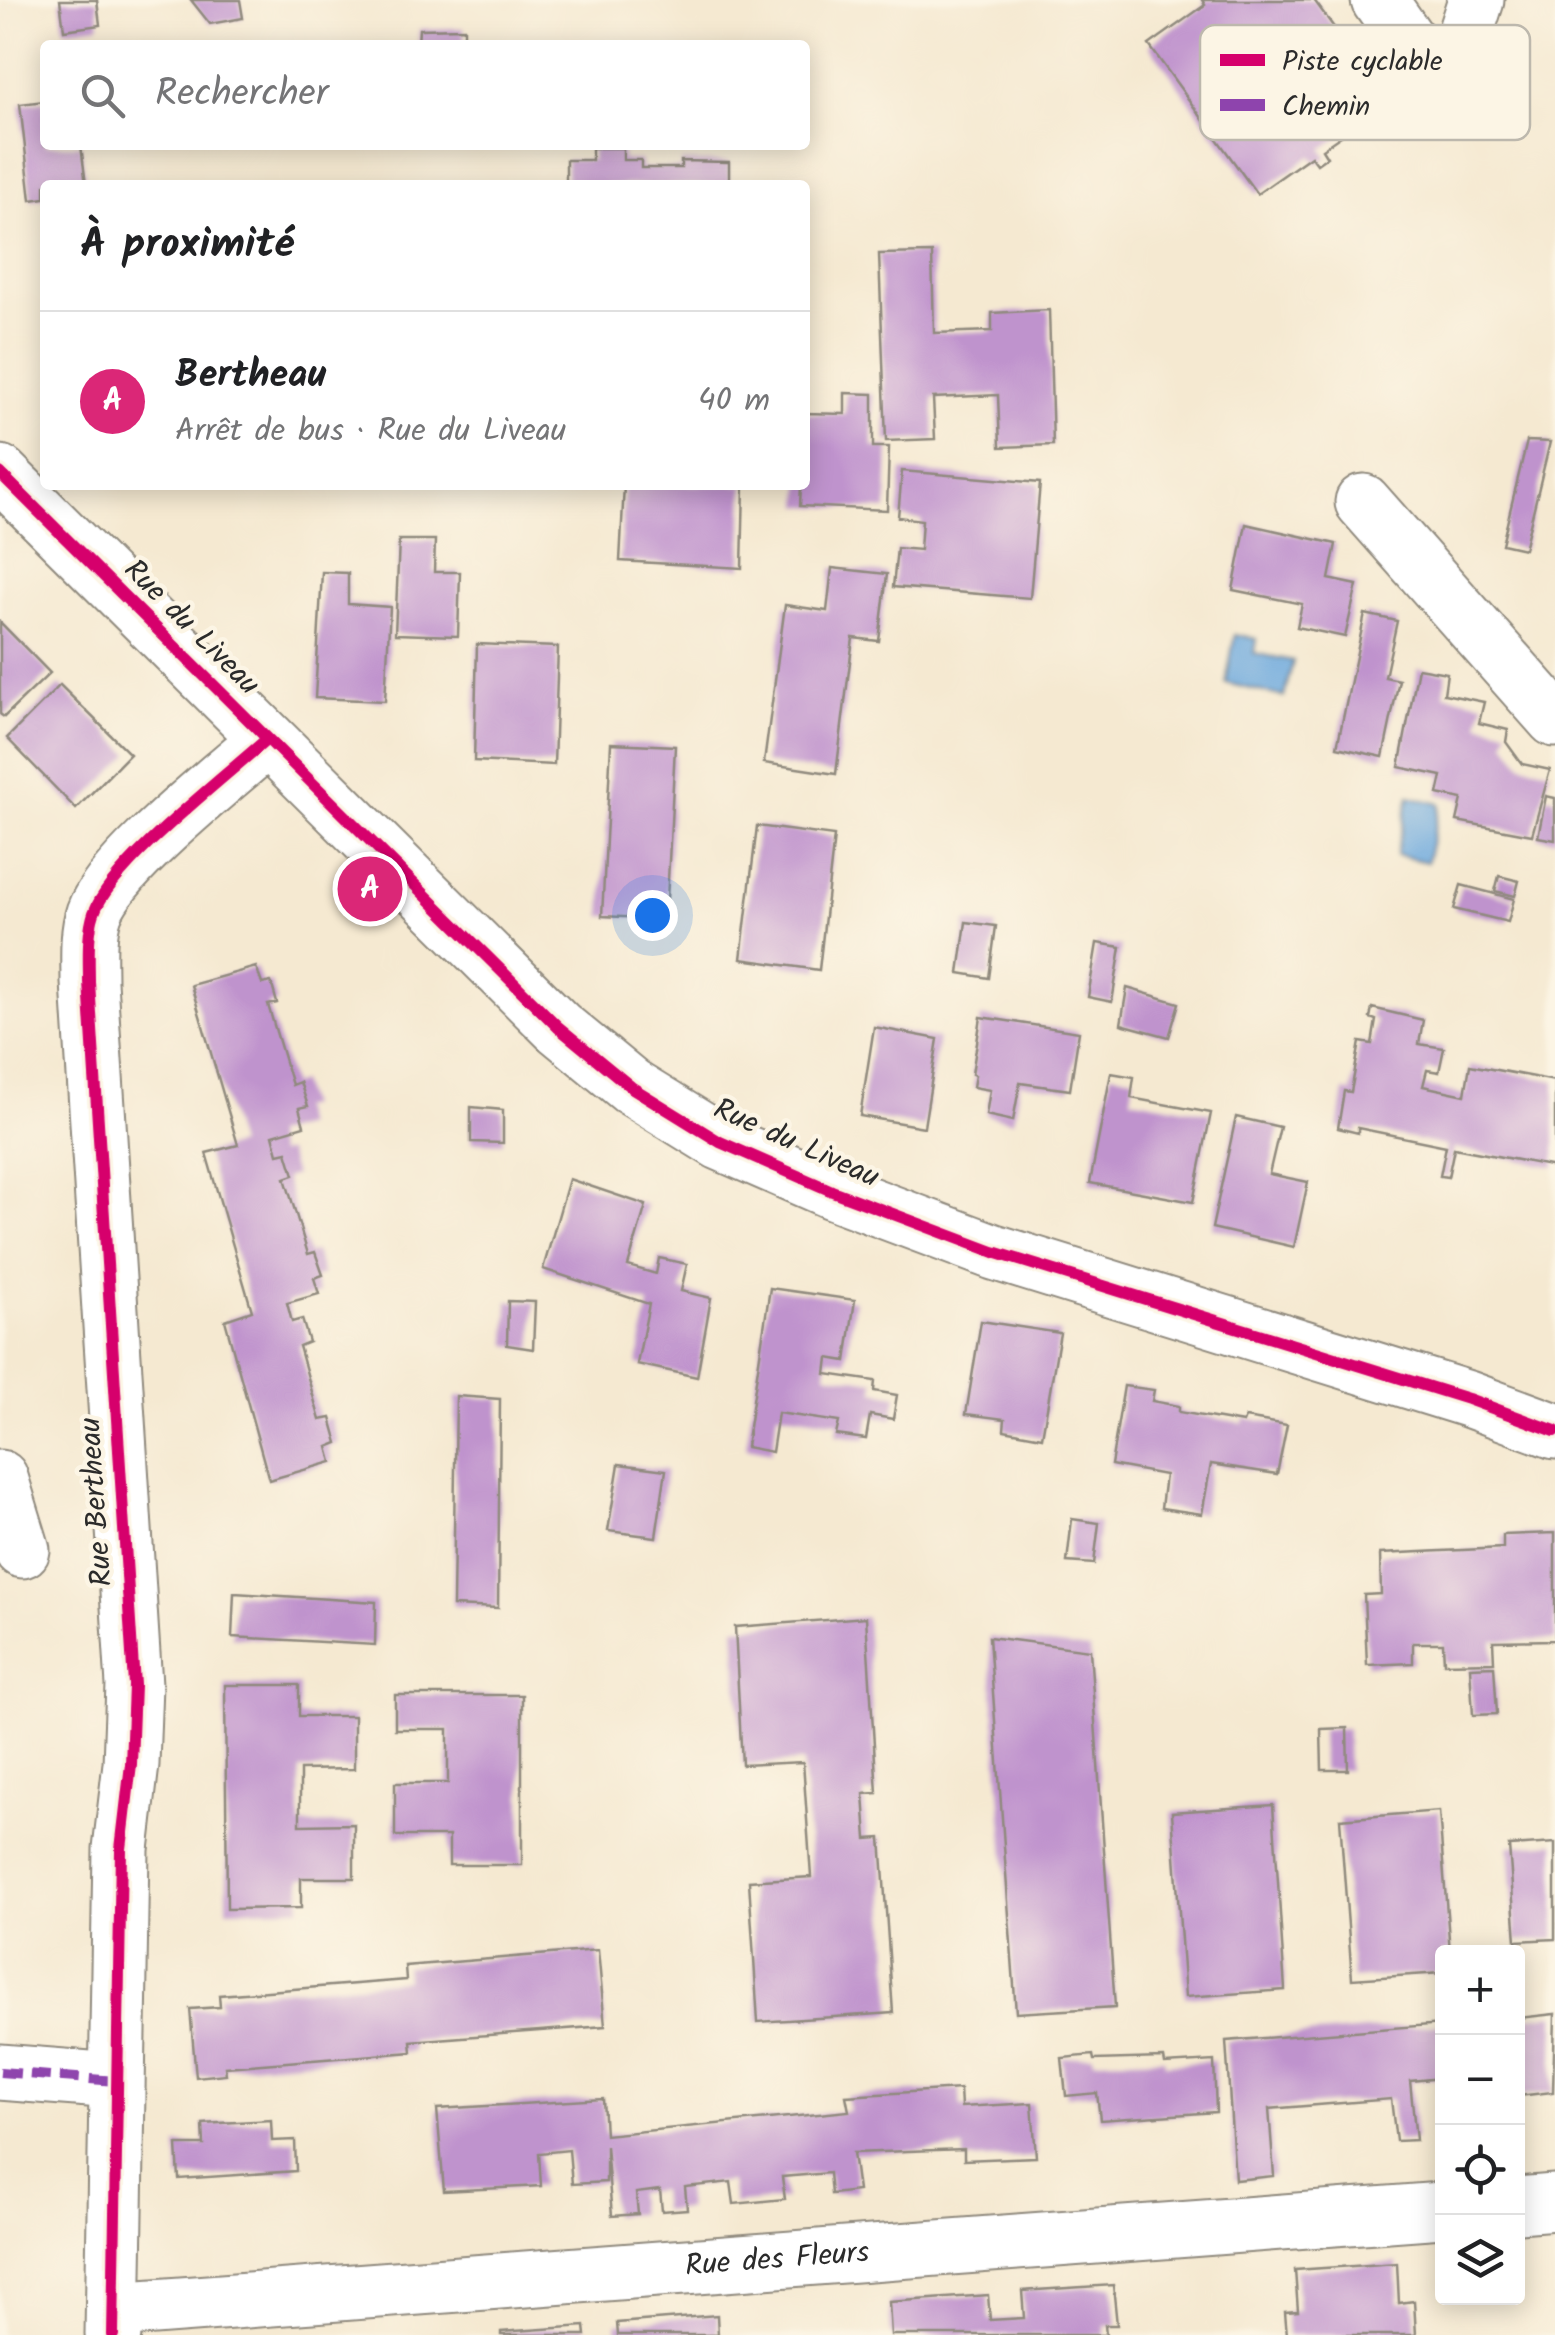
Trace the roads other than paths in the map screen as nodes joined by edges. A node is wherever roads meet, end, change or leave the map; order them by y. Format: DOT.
graph roads {
  1 [pos="1379,0"];
  2 [pos="1476,0"];
  3 [pos="1397,25"];
  4 [pos="1468,25"];
  5 [pos="0,473"];
  6 [pos="1363,502"];
  7 [pos="1555,720"];
  8 [pos="267,739"];
  9 [pos="1555,1431"];
  10 [pos="0,1478"];
  11 [pos="22,1550"];
  12 [pos="0,2072"];
  13 [pos="115,2081"];
  14 [pos="1555,2202"];
  15 [pos="1525,2204"];
  16 [pos="1435,2211"];
  17 [pos="114,2322"];
  1 -- 3 [label="street"];
  2 -- 4 [label="street"];
  5 -- 8 [label="street, Rue du Liveau"];
  6 -- 7 [label="street"];
  8 -- 9 [label="street, Rue du Liveau"];
  8 -- 13 [label="street, Rue Bertheau"];
  10 -- 11 [label="street"];
  12 -- 13 [label="street"];
  13 -- 17 [label="street, Rue Bertheau"];
  14 -- 15 [label="street"];
  16 -- 17 [label="street, Rue des Fleurs"];
}
